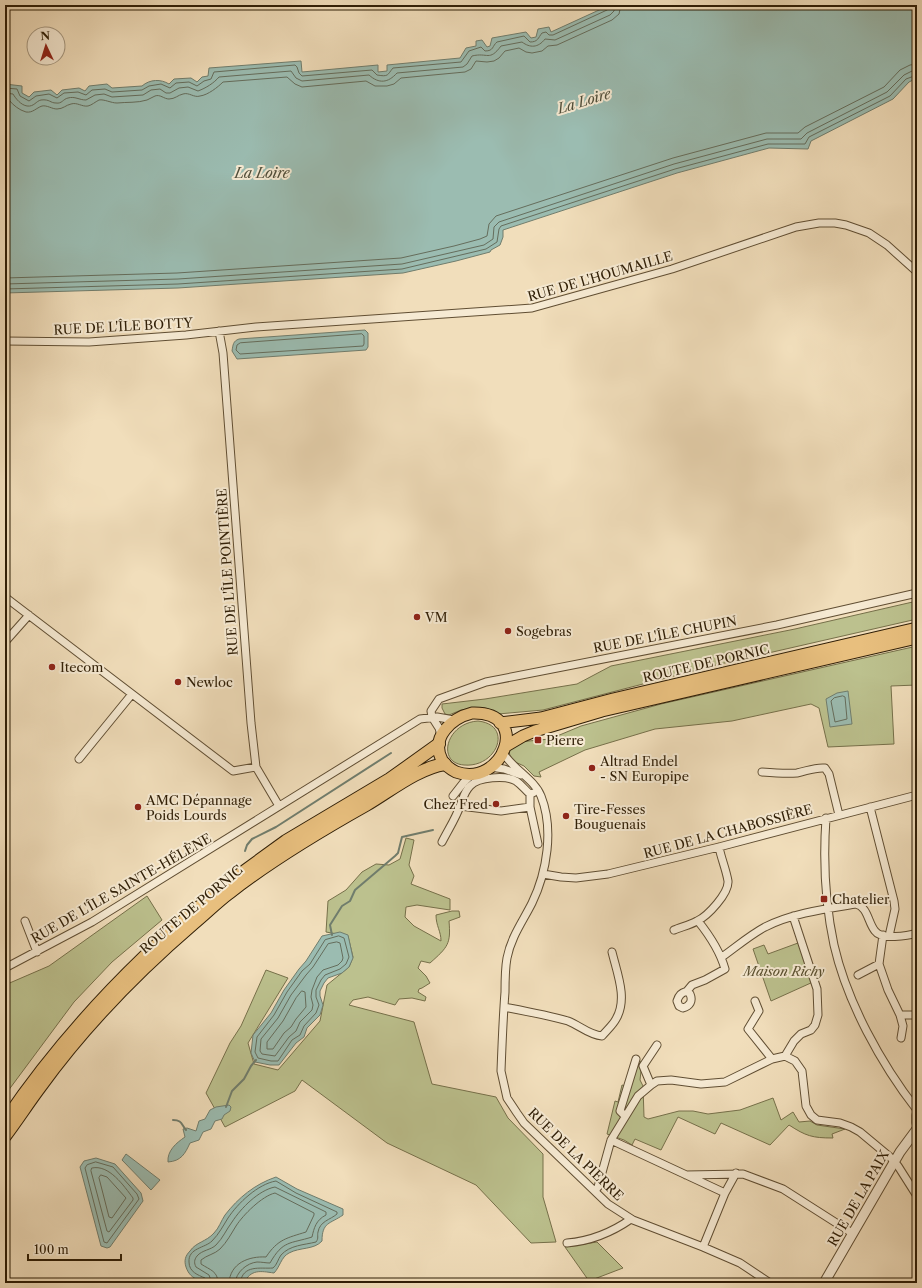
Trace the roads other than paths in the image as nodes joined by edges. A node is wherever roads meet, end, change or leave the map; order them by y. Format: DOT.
graph roads {
  1 [pos="917,272"];
  2 [pos="219,331"];
  3 [pos="5,341"];
  4 [pos="917,593"];
  5 [pos="5,597"];
  6 [pos="29,615"];
  7 [pos="917,628"];
  8 [pos="917,638"];
  9 [pos="5,642"];
  10 [pos="132,694"];
  11 [pos="432,717"];
  12 [pos="454,720"];
  13 [pos="500,723"];
  14 [pos="440,740"];
  15 [pos="508,746"];
  16 [pos="80,759"];
  17 [pos="256,767"];
  18 [pos="490,767"];
  19 [pos="450,768"];
  20 [pos="762,772"];
  21 [pos="474,773"];
  22 [pos="526,777"];
  23 [pos="538,790"];
  24 [pos="530,794"];
  25 [pos="917,795"];
  26 [pos="279,806"];
  27 [pos="460,806"];
  28 [pos="530,806"];
  29 [pos="870,807"];
  30 [pos="839,815"];
  31 [pos="826,818"];
  32 [pos="442,842"];
  33 [pos="538,844"];
  34 [pos="719,847"];
  35 [pos="543,874"];
  36 [pos="828,908"];
  37 [pos="793,916"];
  38 [pos="25,921"];
  39 [pos="698,921"];
  40 [pos="674,930"];
  41 [pos="917,933"];
  42 [pos="886,935"];
  43 [pos="37,952"];
  44 [pos="612,952"];
  45 [pos="722,957"];
  46 [pos="879,964"];
  47 [pos="5,968"];
  48 [pos="858,975"];
  49 [pos="686,991"];
  50 [pos="755,1001"];
  51 [pos="504,1007"];
  52 [pos="900,1015"];
  53 [pos="913,1015"];
  54 [pos="901,1038"];
  55 [pos="657,1045"];
  56 [pos="785,1056"];
  57 [pos="636,1059"];
  58 [pos="772,1059"];
  59 [pos="651,1085"];
  60 [pos="917,1110"];
  61 [pos="917,1115"];
  62 [pos="626,1116"];
  63 [pos="5,1121"];
  64 [pos="917,1124"];
  65 [pos="917,1128"];
  66 [pos="5,1136"];
  67 [pos="611,1140"];
  68 [pos="895,1162"];
  69 [pos="736,1173"];
  70 [pos="686,1175"];
  71 [pos="594,1191"];
  72 [pos="725,1194"];
  73 [pos="917,1196"];
  74 [pos="631,1219"];
  75 [pos="852,1233"];
  76 [pos="567,1243"];
  77 [pos="703,1247"];
  78 [pos="770,1283"];
  79 [pos="824,1283"];
  1 -- 2 [label="street, RUE DE L'HOUMAILLE"];
  2 -- 3 [label="street, RUE DE L'ÎLE BOTTY"];
  2 -- 17 [label="street, RUE DE L'ÎLE POINTIÈRE"];
  4 -- 11 [label="street, RUE DE L'ÎLE CHUPIN"];
  5 -- 6 [label="street"];
  6 -- 9 [label="street"];
  6 -- 10 [label="street"];
  7 -- 13 [label="main road, ROUTE DE PORNIC"];
  8 -- 15 [label="main road, ROUTE DE PORNIC"];
  10 -- 16 [label="street"];
  10 -- 17 [label="street"];
  11 -- 12 [label="street"];
  11 -- 14 [label="street"];
  11 -- 26 [label="street, RUE DE L'ÎLE SAINTE-HÉLÈNE"];
  12 -- 13 [label="main road"];
  12 -- 14 [label="main road"];
  13 -- 15 [label="main road"];
  14 -- 19 [label="main road"];
  14 -- 63 [label="highway, ROUTE DE PORNIC"];
  15 -- 18 [label="main road"];
  15 -- 22 [label="street, RUE DE LA PIERRE"];
  17 -- 26 [label="street, RUE DE L'ÎLE POINTIÈRE"];
  18 -- 21 [label="main road"];
  18 -- 22 [label="street, RUE DE LA PIERRE"];
  19 -- 21 [label="main road"];
  19 -- 21 [label="street"];
  19 -- 66 [label="highway, ROUTE DE PORNIC"];
  20 -- 30 [label="street"];
  22 -- 23 [label="street, RUE DE LA PIERRE"];
  23 -- 24 [label="street"];
  23 -- 35 [label="street, RUE DE LA PIERRE"];
  24 -- 27 [label="street"];
  24 -- 28 [label="street"];
  25 -- 29 [label="street, RUE DE LA CHABOSSIÈRE"];
  26 -- 43 [label="street, RUE DE L'ÎLE SAINTE-HÉLÈNE"];
  27 -- 28 [label="street"];
  27 -- 32 [label="street"];
  28 -- 33 [label="street"];
  29 -- 30 [label="street, RUE DE LA CHABOSSIÈRE"];
  29 -- 42 [label="street"];
  30 -- 31 [label="street, RUE DE LA CHABOSSIÈRE"];
  31 -- 34 [label="street, RUE DE LA CHABOSSIÈRE"];
  31 -- 36 [label="street"];
  34 -- 35 [label="street, RUE DE LA CHABOSSIÈRE"];
  34 -- 39 [label="street"];
  35 -- 51 [label="street, RUE DE LA PIERRE"];
  36 -- 37 [label="street"];
  36 -- 42 [label="street"];
  36 -- 60 [label="street"];
  37 -- 45 [label="street"];
  37 -- 56 [label="street"];
  38 -- 43 [label="street"];
  39 -- 40 [label="street"];
  39 -- 45 [label="street"];
  41 -- 42 [label="street"];
  42 -- 46 [label="street"];
  43 -- 47 [label="street, RUE DE L'ÎLE SAINTE-HÉLÈNE"];
  44 -- 51 [label="street"];
  45 -- 49 [label="street"];
  46 -- 48 [label="street"];
  46 -- 52 [label="street"];
  50 -- 58 [label="street"];
  51 -- 71 [label="street, RUE DE LA PIERRE"];
  52 -- 53 [label="street"];
  52 -- 54 [label="street"];
  55 -- 59 [label="street"];
  56 -- 58 [label="street"];
  56 -- 68 [label="street"];
  57 -- 62 [label="street"];
  58 -- 59 [label="street"];
  59 -- 62 [label="street"];
  61 -- 64 [label="street"];
  62 -- 67 [label="street"];
  65 -- 68 [label="street, RUE DE LA PAIX"];
  67 -- 70 [label="street"];
  67 -- 71 [label="street"];
  68 -- 73 [label="street"];
  68 -- 75 [label="street, RUE DE LA PAIX"];
  69 -- 70 [label="street"];
  69 -- 72 [label="street"];
  69 -- 75 [label="street"];
  70 -- 72 [label="street"];
  71 -- 74 [label="street, RUE DE LA PIERRE"];
  72 -- 77 [label="street"];
  74 -- 76 [label="street"];
  74 -- 77 [label="street, RUE DE LA PIERRE"];
  75 -- 79 [label="street, RUE DE LA PAIX"];
  77 -- 78 [label="street, RUE DE LA PIERRE"];
}
